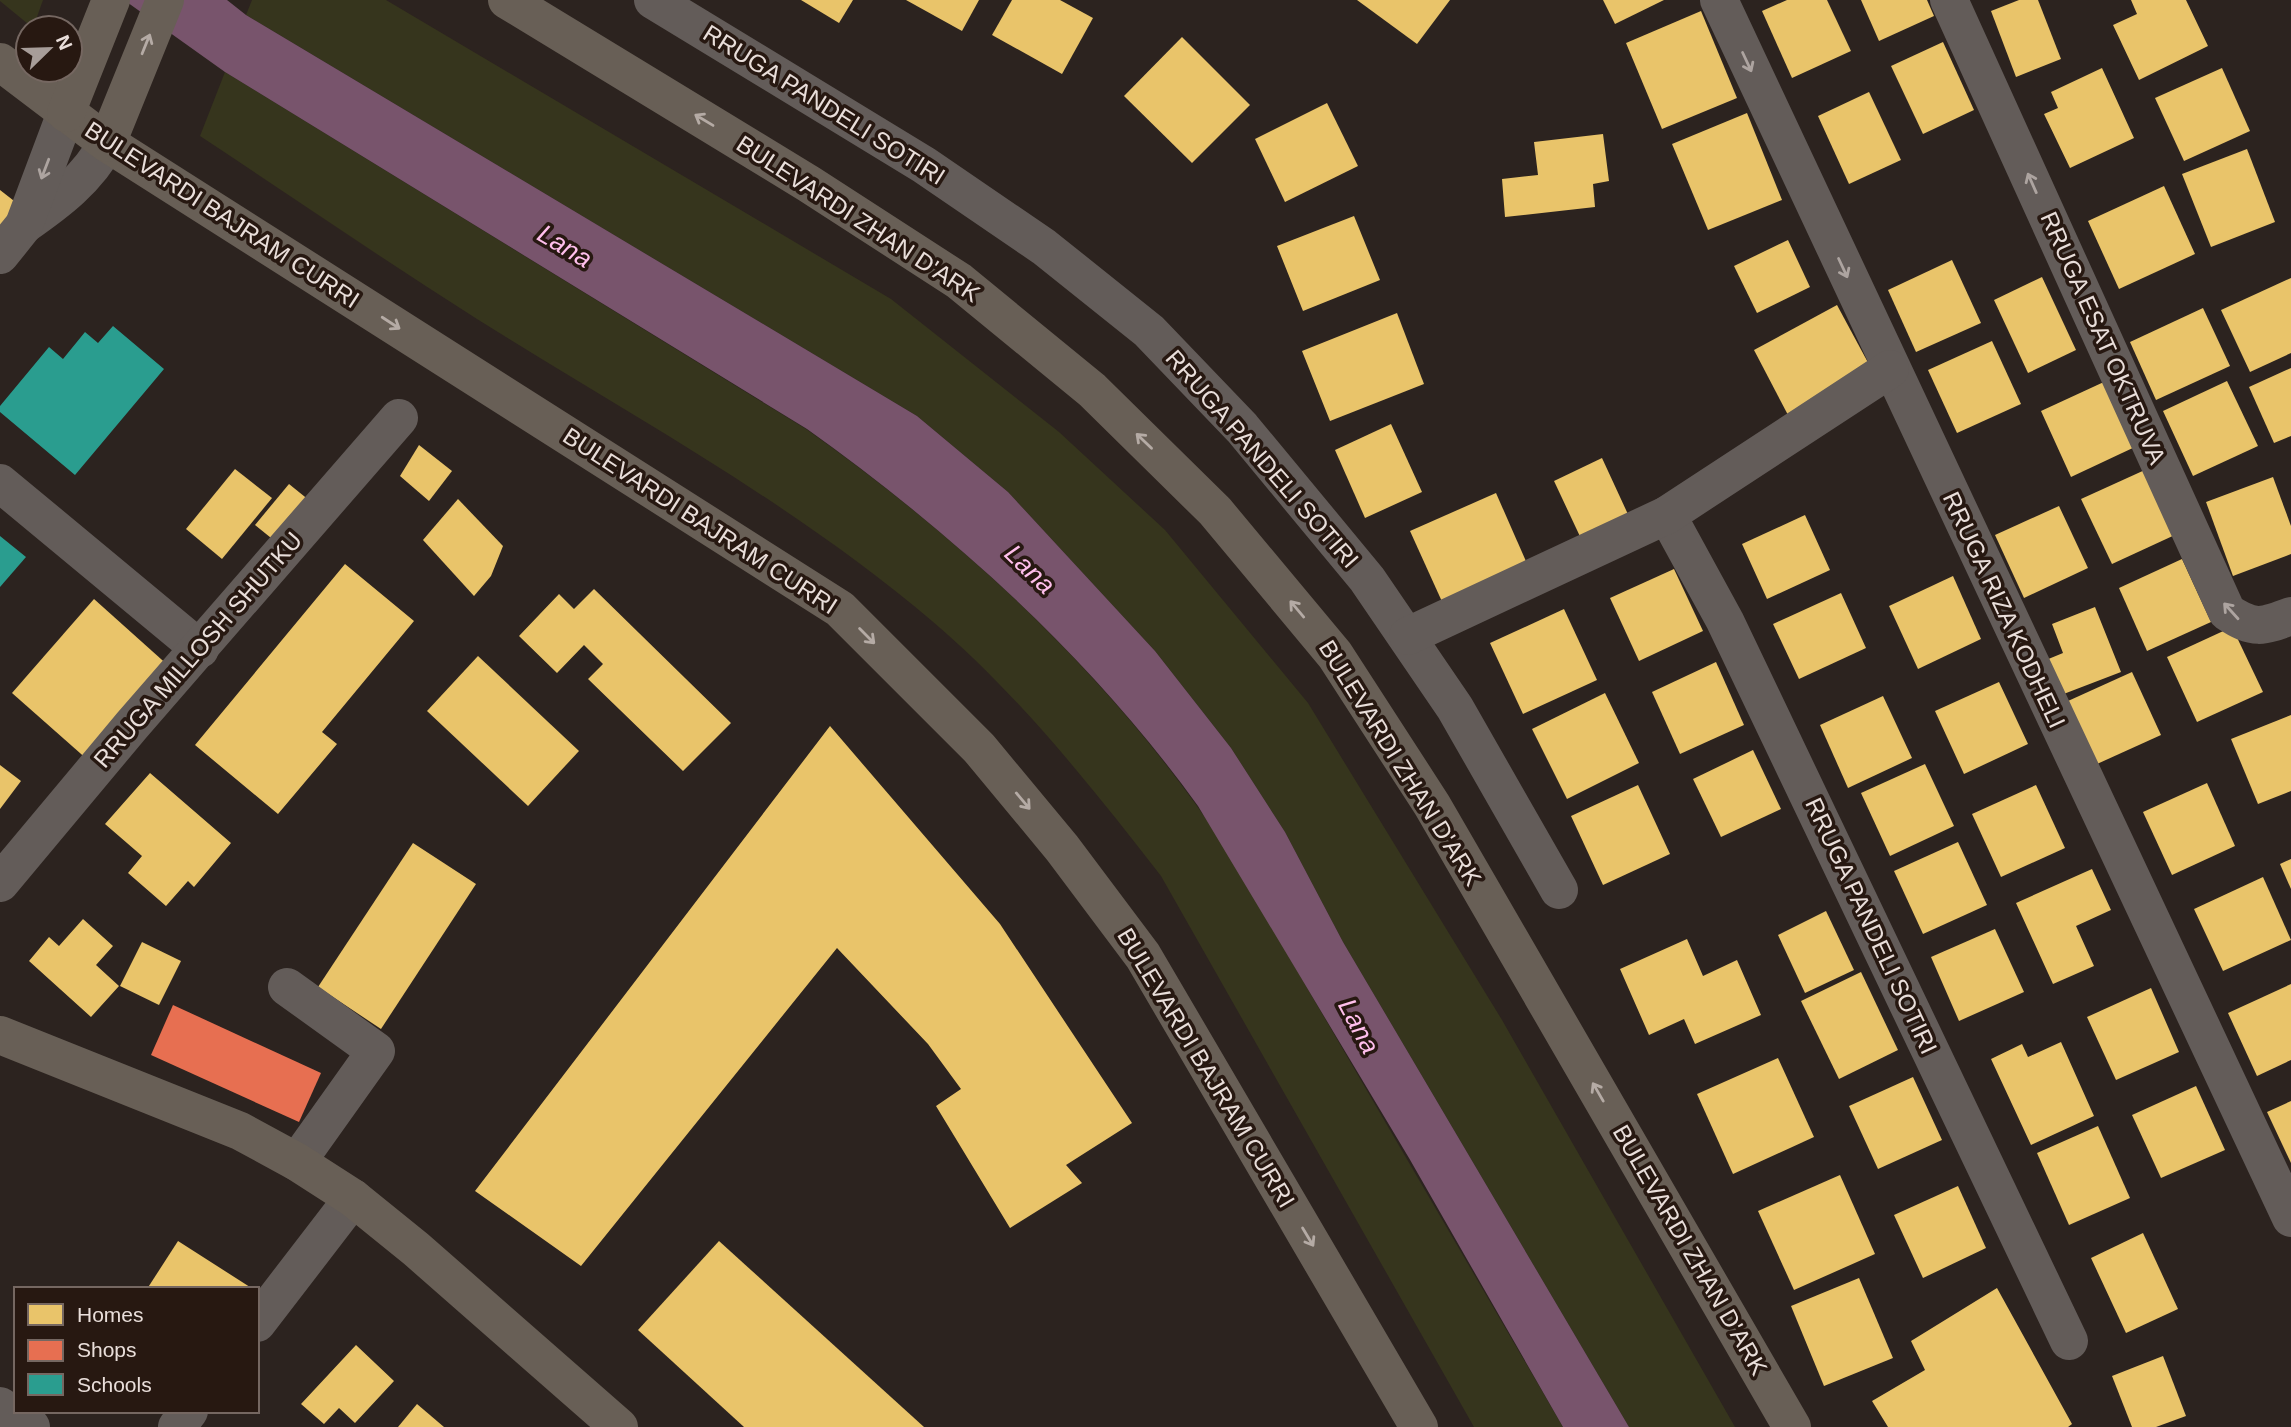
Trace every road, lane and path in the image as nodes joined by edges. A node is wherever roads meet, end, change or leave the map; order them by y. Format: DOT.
graph roads {
  1 [pos="111,0"];
  2 [pos="165,0"];
  3 [pos="507,0"];
  4 [pos="653,0"];
  5 [pos="1719,0"];
  6 [pos="1949,0"];
  7 [pos="0,62"];
  8 [pos="66,113"];
  9 [pos="107,143"];
  10 [pos="24,225"];
  11 [pos="0,255"];
  12 [pos="1890,369"];
  13 [pos="399,418"];
  14 [pos="0,483"];
  15 [pos="1667,515"];
  16 [pos="2291,616"];
  17 [pos="1408,636"];
  18 [pos="200,649"];
  19 [pos="0,883"];
  20 [pos="1559,890"];
  21 [pos="288,987"];
  22 [pos="0,1035"];
  23 [pos="297,1162"];
  24 [pos="353,1198"];
  25 [pos="2291,1218"];
  26 [pos="259,1319"];
  27 [pos="2069,1341"];
  28 [pos="0,1406"];
  29 [pos="31,1427"];
  30 [pos="619,1427"];
  31 [pos="1419,1427"];
  32 [pos="1792,1427"];
  1 -- 8 [label="main road"];
  9 -- 2 [label="main road, one-way"];
  32 -- 3 [label="main road, BULEVARDI ZHAN D'ARK, one-way"];
  4 -- 17 [label="street, RRUGA PANDELI SOTIRI"];
  5 -- 12 [label="street, RRUGA RIZA KODHELI, one-way"];
  16 -- 6 [label="street, RRUGA ESAT OKTRUVA, one-way"];
  7 -- 8 [label="main road, BULEVARDI BAJRAM CURRI"];
  8 -- 9 [label="main road, BULEVARDI BAJRAM CURRI"];
  8 -- 10 [label="street, one-way"];
  9 -- 10 [label="street"];
  9 -- 31 [label="main road, BULEVARDI BAJRAM CURRI, one-way"];
  10 -- 11 [label="street"];
  12 -- 15 [label="street"];
  12 -- 25 [label="street, RRUGA RIZA KODHELI"];
  13 -- 18 [label="street, RRUGA MILLOSH SHUTKU"];
  14 -- 18 [label="street"];
  15 -- 17 [label="street"];
  15 -- 27 [label="street, RRUGA PANDELI SOTIRI"];
  17 -- 20 [label="street, RRUGA PANDELI SOTIRI"];
  18 -- 19 [label="street, RRUGA MILLOSH SHUTKU"];
  21 -- 23 [label="street"];
  22 -- 23 [label="main road"];
  23 -- 24 [label="main road"];
  24 -- 26 [label="street"];
  24 -- 30 [label="main road"];
  28 -- 29 [label="street"];
}
